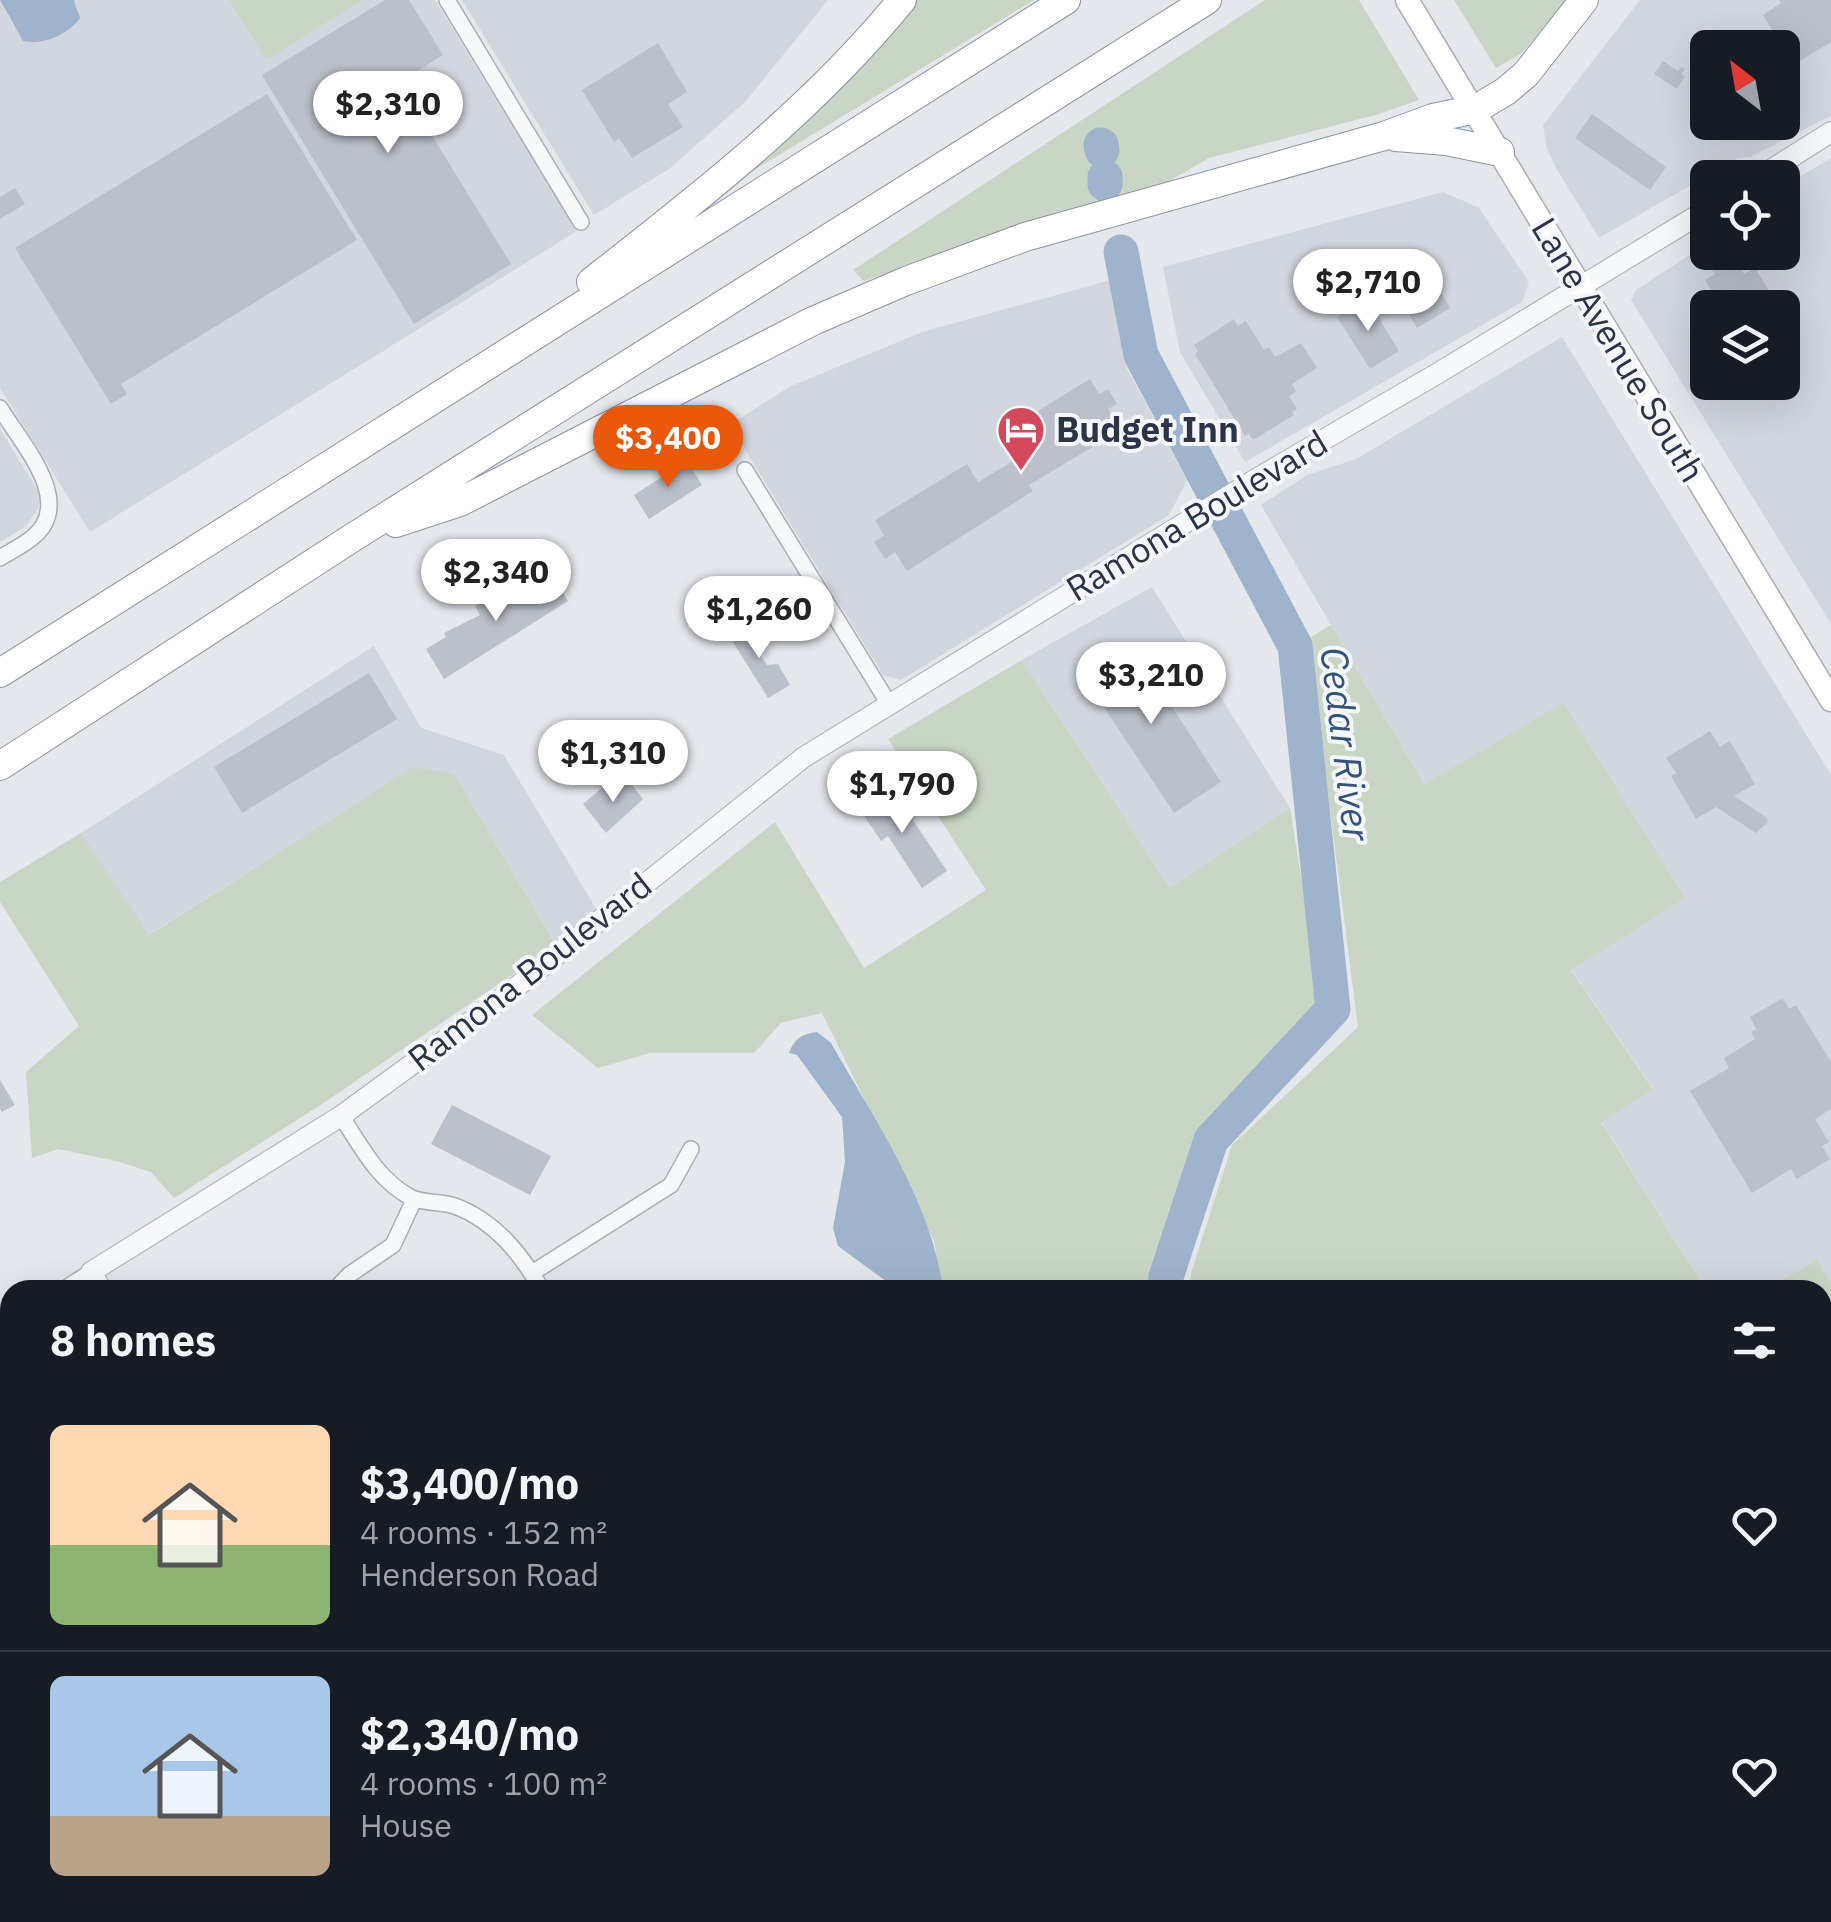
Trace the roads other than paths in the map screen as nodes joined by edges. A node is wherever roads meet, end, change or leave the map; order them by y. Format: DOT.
graph roads {
  1 [pos="447,0"];
  2 [pos="902,0"];
  3 [pos="1066,0"];
  4 [pos="1207,0"];
  5 [pos="1407,0"];
  6 [pos="1584,0"];
  7 [pos="1476,109"];
  8 [pos="1831,132"];
  9 [pos="1384,136"];
  10 [pos="1500,152"];
  11 [pos="1787,160"];
  12 [pos="1690,220"];
  13 [pos="581,222"];
  14 [pos="1580,288"];
  15 [pos="472,375"];
  16 [pos="0,408"];
  17 [pos="744,470"];
  18 [pos="352,538"];
  19 [pos="0,558"];
  20 [pos="0,673"];
  21 [pos="1831,700"];
  22 [pos="888,704"];
  23 [pos="0,766"];
  24 [pos="341,1116"];
  25 [pos="691,1149"];
  26 [pos="414,1200"];
  27 [pos="532,1273"];
  28 [pos="98,1280"];
  29 [pos="344,1280"];
  30 [pos="536,1280"];
  1 -- 13 [label="street"];
  2 -- 15 [label="highway"];
  3 -- 15 [label="highway"];
  4 -- 18 [label="highway"];
  5 -- 7 [label="main road, Lane Avenue South"];
  6 -- 7 [label="highway"];
  7 -- 9 [label="highway"];
  7 -- 10 [label="main road, Lane Avenue South"];
  8 -- 11 [label="street"];
  9 -- 10 [label="highway"];
  9 -- 18 [label="highway"];
  10 -- 14 [label="main road, Lane Avenue South"];
  12 -- 14 [label="street, Ramona Boulevard"];
  14 -- 21 [label="main road, Lane Avenue South"];
  14 -- 22 [label="street, Ramona Boulevard"];
  15 -- 20 [label="highway"];
  16 -- 19 [label="street"];
  17 -- 22 [label="street"];
  18 -- 23 [label="highway"];
  22 -- 24 [label="street, Ramona Boulevard"];
  24 -- 26 [label="street"];
  24 -- 28 [label="street, Ramona Boulevard"];
  25 -- 27 [label="street"];
  26 -- 27 [label="street"];
  26 -- 29 [label="street"];
  27 -- 30 [label="street"];
}
